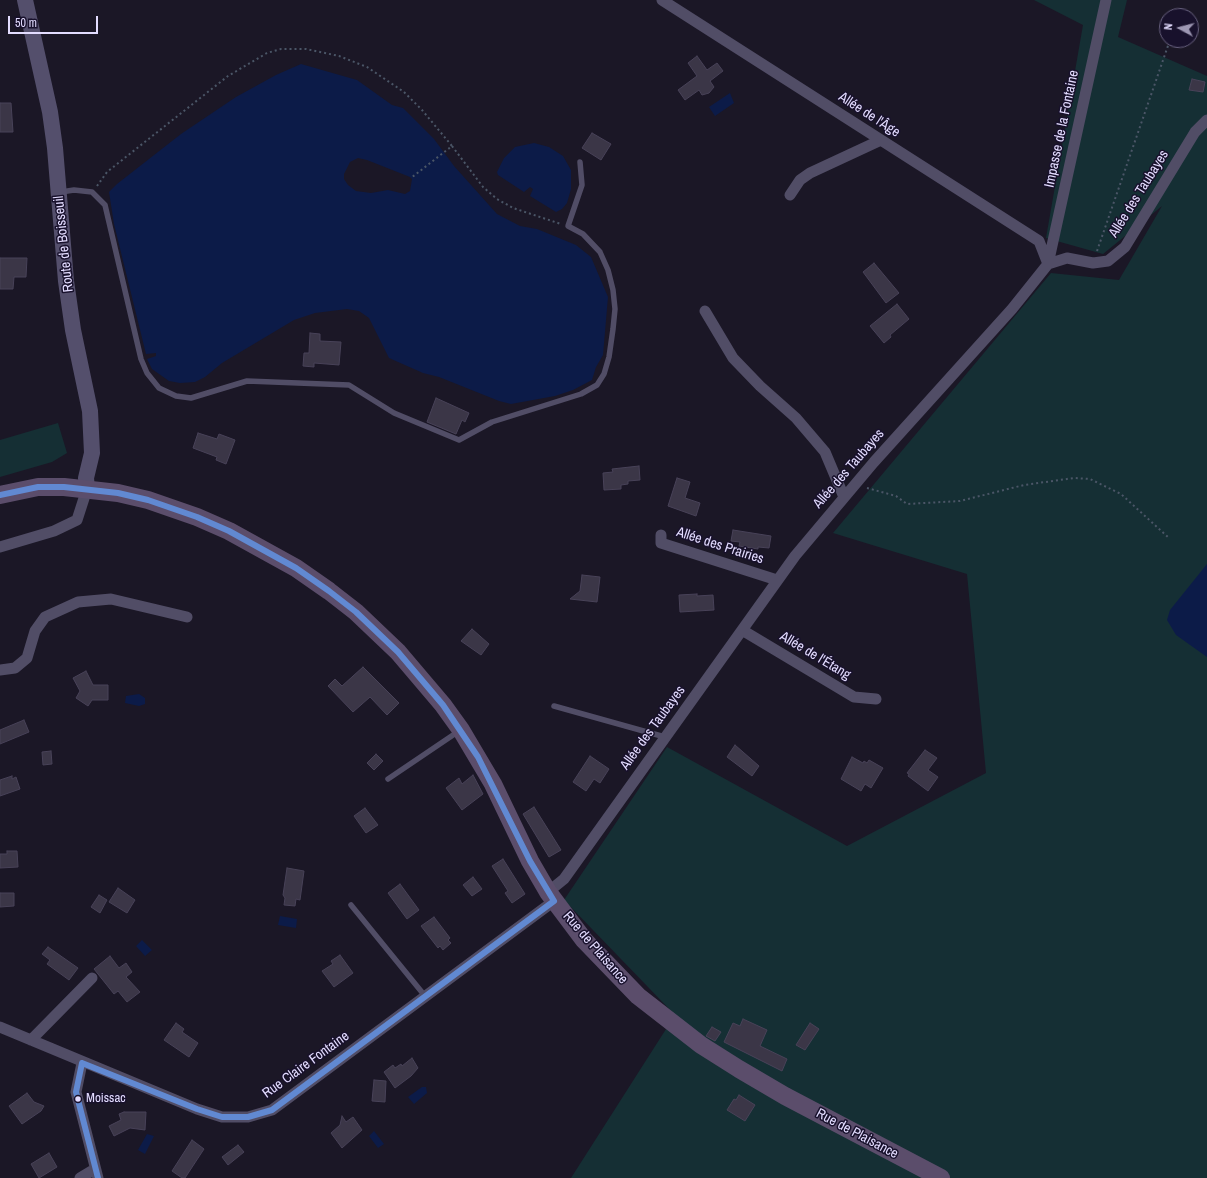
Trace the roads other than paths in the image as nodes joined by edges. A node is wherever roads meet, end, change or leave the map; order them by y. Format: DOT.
graph roads {
  1 [pos="25,0"];
  2 [pos="662,0"];
  3 [pos="1106,0"];
  4 [pos="1207,120"];
  5 [pos="880,140"];
  6 [pos="580,162"];
  7 [pos="58,192"];
  8 [pos="790,194"];
  9 [pos="1048,264"];
  10 [pos="705,312"];
  11 [pos="87,489"];
  12 [pos="0,495"];
  13 [pos="844,497"];
  14 [pos="661,534"];
  15 [pos="0,547"];
  16 [pos="777,580"];
  17 [pos="187,617"];
  18 [pos="742,630"];
  19 [pos="0,670"];
  20 [pos="876,699"];
  21 [pos="554,706"];
  22 [pos="461,730"];
  23 [pos="665,737"];
  24 [pos="388,779"];
  25 [pos="551,896"];
  26 [pos="351,905"];
  27 [pos="92,978"];
  28 [pos="425,996"];
  29 [pos="0,1027"];
  30 [pos="31,1040"];
  31 [pos="82,1063"];
  32 [pos="97,1173"];
  33 [pos="80,1178"];
  34 [pos="941,1178"];
  1 -- 7 [label="main road, Route de Boisseuil"];
  2 -- 5 [label="street, Allée de l'Âge"];
  3 -- 9 [label="street, Impasse de la Fontaine"];
  4 -- 9 [label="street, Allée des Taubayes"];
  5 -- 8 [label="street"];
  5 -- 9 [label="street, Allée de l'Âge"];
  6 -- 7 [label="lane"];
  7 -- 11 [label="main road, Route de Boisseuil"];
  9 -- 13 [label="street, Allée des Taubayes"];
  10 -- 13 [label="street"];
  11 -- 12 [label="main road, Rue de Plaisance"];
  11 -- 15 [label="street"];
  11 -- 22 [label="main road, Rue de Plaisance"];
  13 -- 16 [label="street, Allée des Taubayes"];
  14 -- 16 [label="street, Allée des Prairies"];
  16 -- 18 [label="street, Allée des Taubayes"];
  17 -- 19 [label="street"];
  18 -- 20 [label="street, Allée de l'Étang"];
  18 -- 23 [label="street, Allée des Taubayes"];
  21 -- 23 [label="lane"];
  22 -- 24 [label="lane"];
  22 -- 25 [label="main road, Rue de Plaisance"];
  23 -- 25 [label="street, Allée des Taubayes"];
  25 -- 28 [label="street, Rue Claire Fontaine"];
  25 -- 34 [label="main road, Rue de Plaisance"];
  26 -- 28 [label="lane"];
  27 -- 30 [label="street"];
  28 -- 31 [label="street, Rue Claire Fontaine"];
  29 -- 30 [label="street, Rue Claire Fontaine"];
  30 -- 31 [label="street, Rue Claire Fontaine"];
  31 -- 32 [label="street"];
  32 -- 33 [label="street"];
}
